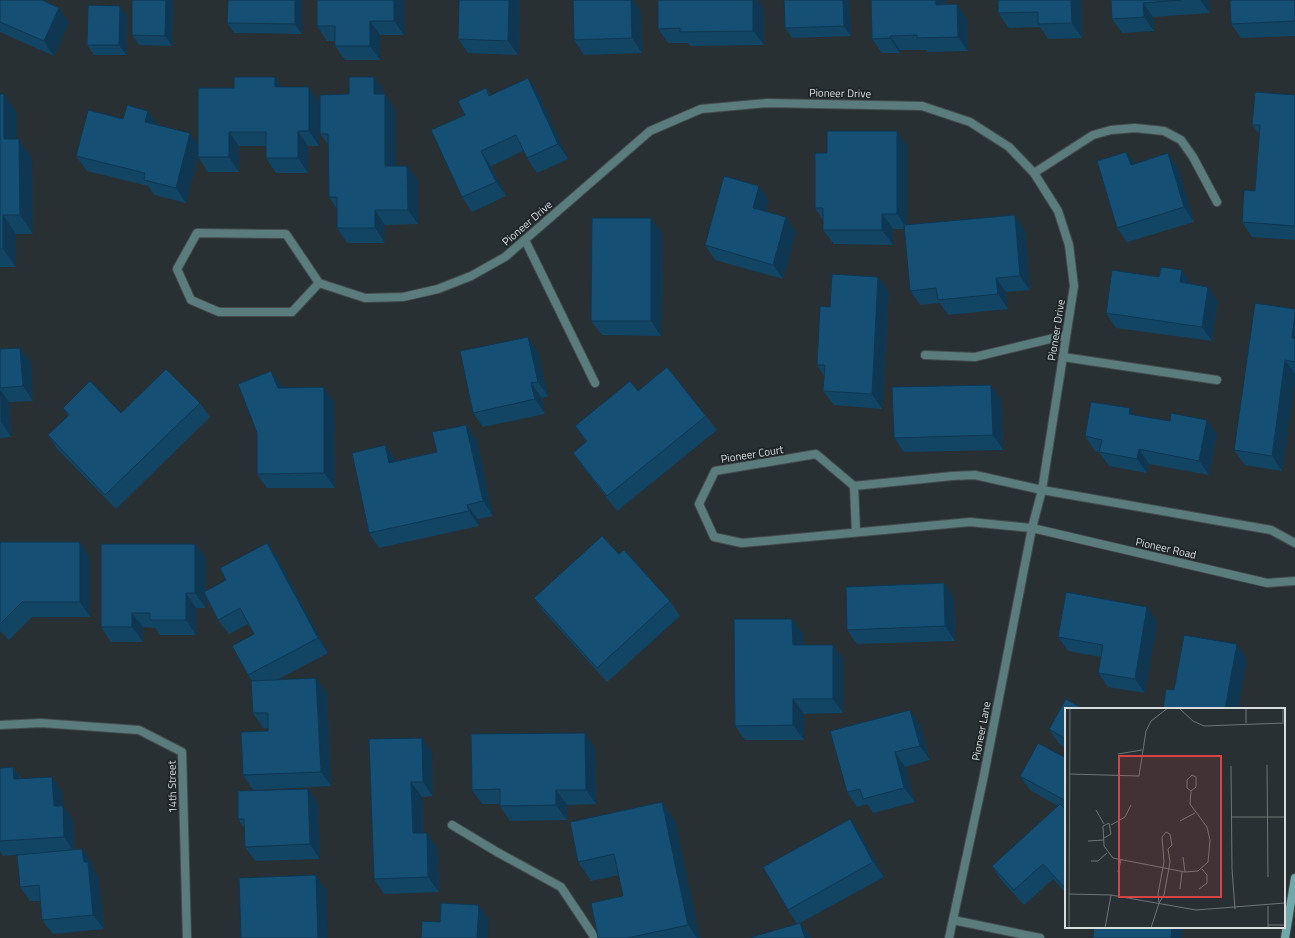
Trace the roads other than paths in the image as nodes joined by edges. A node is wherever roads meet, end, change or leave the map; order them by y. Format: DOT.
graph roads {
  1 [pos="1034,173"];
  2 [pos="1217,202"];
  3 [pos="525,240"];
  4 [pos="319,283"];
  5 [pos="1066,335"];
  6 [pos="925,356"];
  7 [pos="1063,357"];
  8 [pos="1217,380"];
  9 [pos="595,382"];
  10 [pos="854,486"];
  11 [pos="1042,490"];
  12 [pos="1032,528"];
  13 [pos="856,532"];
  14 [pos="1295,543"];
  15 [pos="1295,581"];
  16 [pos="0,725"];
  17 [pos="452,825"];
  18 [pos="1295,878"];
  19 [pos="953,920"];
  20 [pos="187,938"];
  21 [pos="595,938"];
  22 [pos="949,938"];
  23 [pos="1040,938"];
  24 [pos="1285,938"];
  1 -- 2 [label="street"];
  1 -- 3 [label="street, Pioneer Drive"];
  1 -- 5 [label="street, Pioneer Drive"];
  3 -- 4 [label="street, Pioneer Drive"];
  3 -- 9 [label="street"];
  4 -- 4 [label="street"];
  5 -- 6 [label="street"];
  5 -- 7 [label="street, Pioneer Drive"];
  7 -- 8 [label="street"];
  7 -- 11 [label="street, Pioneer Drive"];
  10 -- 11 [label="street"];
  10 -- 13 [label="street"];
  10 -- 13 [label="street, Pioneer Court"];
  11 -- 12 [label="street, Pioneer Drive"];
  11 -- 14 [label="street"];
  12 -- 13 [label="street, Pioneer Court"];
  12 -- 15 [label="street, Pioneer Road"];
  12 -- 19 [label="street, Pioneer Lane"];
  16 -- 20 [label="street, 14th Street"];
  17 -- 21 [label="street"];
  18 -- 24 [label="main road"];
  19 -- 22 [label="street, Pioneer Lane"];
  19 -- 23 [label="street"];
}
